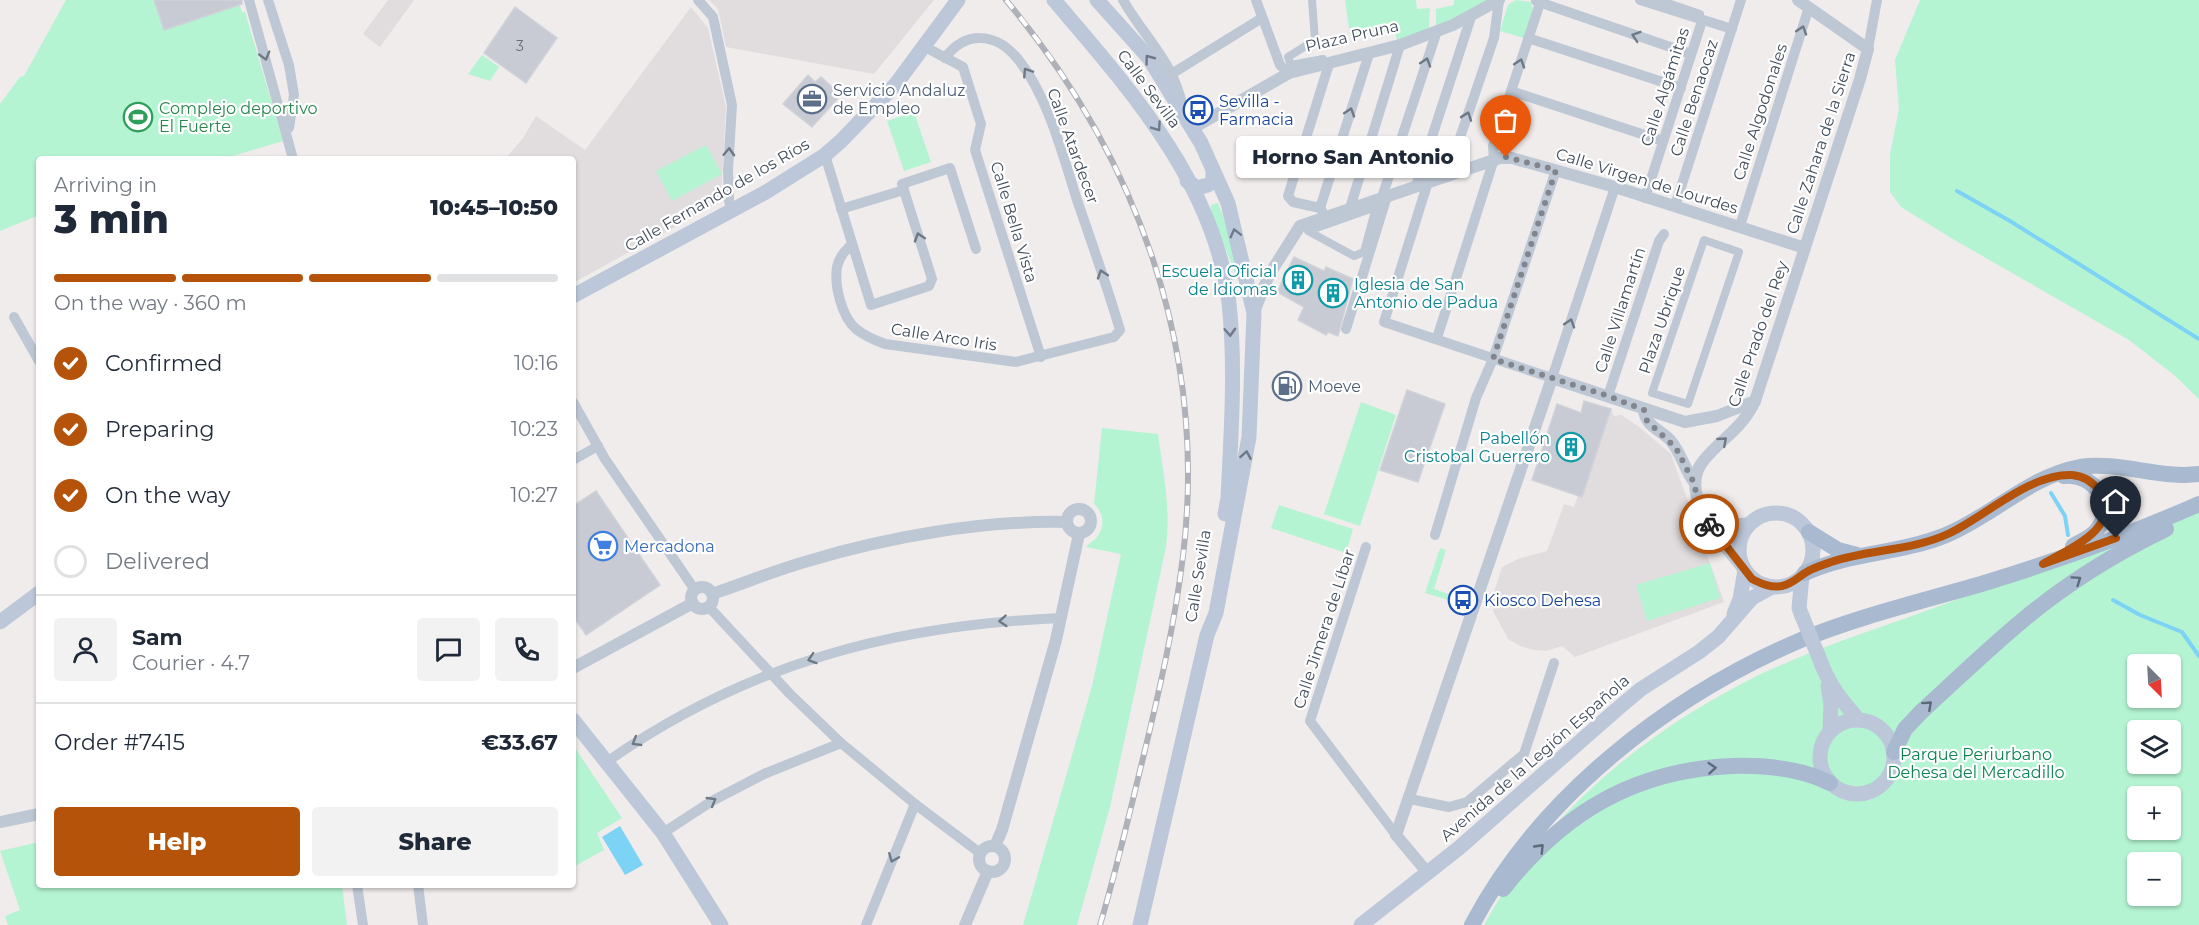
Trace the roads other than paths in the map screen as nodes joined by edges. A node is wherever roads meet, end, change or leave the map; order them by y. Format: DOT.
graph roads {
  1 [pos="249,0"];
  2 [pos="268,0"];
  3 [pos="698,0"];
  4 [pos="958,0"];
  5 [pos="1054,0"];
  6 [pos="1097,0"];
  7 [pos="1123,0"];
  8 [pos="1256,0"];
  9 [pos="1312,0"];
  10 [pos="1491,0"];
  11 [pos="1499,0"];
  12 [pos="1640,0"];
  13 [pos="1659,0"];
  14 [pos="1739,0"];
  15 [pos="1876,0"];
  16 [pos="1538,1"];
  17 [pos="1804,3"];
  18 [pos="1472,14"];
  19 [pos="1262,18"];
  20 [pos="1702,21"];
  21 [pos="1732,29"];
  22 [pos="1437,31"];
  23 [pos="1528,38"];
  24 [pos="1400,45"];
  25 [pos="925,47"];
  26 [pos="1868,49"];
  27 [pos="1369,54"];
  28 [pos="1691,54"];
  29 [pos="945,58"];
  30 [pos="1329,64"];
  31 [pos="1289,73"];
  32 [pos="1173,74"];
  33 [pos="1681,88"];
  34 [pos="1511,91"];
  35 [pos="1184,114"];
  36 [pos="1192,128"];
  37 [pos="1663,141"];
  38 [pos="292,154"];
  39 [pos="825,155"];
  40 [pos="1494,159"];
  41 [pos="1213,170"];
  42 [pos="1556,170"];
  43 [pos="1187,181"];
  44 [pos="1422,184"];
  45 [pos="1615,187"];
  46 [pos="904,190"];
  47 [pos="1645,198"];
  48 [pos="1382,200"];
  49 [pos="1228,203"];
  50 [pos="1675,206"];
  51 [pos="841,208"];
  52 [pos="1350,208"];
  53 [pos="732,210"];
  54 [pos="1323,212"];
  55 [pos="1205,215"];
  56 [pos="1740,226"];
  57 [pos="1664,234"];
  58 [pos="852,244"];
  59 [pos="1805,248"];
  60 [pos="976,249"];
  61 [pos="1739,252"];
  62 [pos="1223,274"];
  63 [pos="1269,275"];
  64 [pos="1248,290"];
  65 [pos="576,294"];
  66 [pos="1254,313"];
  67 [pos="14,316"];
  68 [pos="1346,329"];
  69 [pos="1119,330"];
  70 [pos="1437,338"];
  71 [pos="36,356"];
  72 [pos="1041,357"];
  73 [pos="1493,359"];
  74 [pos="1552,378"];
  75 [pos="1608,396"];
  76 [pos="1755,401"];
  77 [pos="576,407"];
  78 [pos="1644,410"];
  79 [pos="598,447"];
  80 [pos="576,458"];
  81 [pos="2199,474"];
  82 [pos="2054,476"];
  83 [pos="1694,483"];
  84 [pos="2199,504"];
  85 [pos="2199,511"];
  86 [pos="1707,516"];
  87 [pos="1067,522"];
  88 [pos="1750,523"];
  89 [pos="1809,532"];
  90 [pos="1079,534"];
  91 [pos="1435,535"];
  92 [pos="1366,547"];
  93 [pos="1858,555"];
  94 [pos="2043,564"];
  95 [pos="1744,569"];
  96 [pos="1803,575"];
  97 [pos="1774,587"];
  98 [pos="694,590"];
  99 [pos="712,594"];
  100 [pos="36,595"];
  101 [pos="693,603"];
  102 [pos="709,607"];
  103 [pos="1800,612"];
  104 [pos="1061,618"];
  105 [pos="1732,619"];
  106 [pos="0,622"];
  107 [pos="1207,635"];
  108 [pos="1554,663"];
  109 [pos="576,667"];
  110 [pos="771,674"];
  111 [pos="1828,682"];
  112 [pos="1859,720"];
  113 [pos="576,724"];
  114 [pos="1830,731"];
  115 [pos="841,743"];
  116 [pos="1894,752"];
  117 [pos="608,761"];
  118 [pos="1830,783"];
  119 [pos="1410,799"];
  120 [pos="915,804"];
  121 [pos="36,815"];
  122 [pos="0,822"];
  123 [pos="663,833"];
  124 [pos="1396,835"];
  125 [pos="995,846"];
  126 [pos="980,853"];
  127 [pos="988,871"];
  128 [pos="1427,872"];
  129 [pos="357,888"];
  130 [pos="418,888"];
  131 [pos="1472,924"];
  132 [pos="363,925"];
  133 [pos="423,925"];
  134 [pos="721,925"];
  135 [pos="866,925"];
  136 [pos="965,925"];
  137 [pos="1140,925"];
  138 [pos="1361,925"];
  1 -- 38 [label="street, one-way"];
  2 -- 38 [label="street"];
  53 -- 3 [label="street, one-way"];
  4 -- 25 [label="main road, Calle Fernando de los Ríos"];
  5 -- 43 [label="main road, Calle Sevilla, one-way"];
  35 -- 6 [label="main road, Calle Sevilla, one-way"];
  7 -- 32 [label="street"];
  8 -- 19 [label="street"];
  9 -- 10 [label="street, Plaza Pruna"];
  11 -- 18 [label="street"];
  44 -- 11 [label="street, one-way"];
  12 -- 20 [label="street"];
  13 -- 14 [label="street"];
  14 -- 21 [label="street, Calle Benaocaz"];
  15 -- 26 [label="street"];
  16 -- 23 [label="street"];
  28 -- 16 [label="street, one-way"];
  17 -- 26 [label="street"];
  56 -- 17 [label="street, Calle Algodonales, one-way"];
  18 -- 22 [label="street"];
  18 -- 44 [label="street"];
  19 -- 31 [label="street"];
  19 -- 32 [label="street"];
  20 -- 21 [label="street"];
  20 -- 28 [label="street, Calle Algámitas"];
  21 -- 50 [label="street, Calle Benaocaz"];
  22 -- 24 [label="street"];
  48 -- 22 [label="street, one-way"];
  23 -- 33 [label="street"];
  34 -- 23 [label="street, one-way"];
  24 -- 27 [label="street"];
  24 -- 52 [label="street"];
  25 -- 29 [label="street, Calle Bella Vista"];
  25 -- 39 [label="main road, Calle Fernando de los Ríos"];
  26 -- 59 [label="street, Calle Zahara de la Sierra"];
  27 -- 30 [label="street"];
  54 -- 27 [label="street, one-way"];
  28 -- 33 [label="street, Calle Algámitas"];
  69 -- 29 [label="street, Calle Atardecer, one-way"];
  29 -- 72 [label="street, Calle Bella Vista"];
  30 -- 31 [label="street"];
  30 -- 54 [label="street"];
  31 -- 36 [label="street"];
  32 -- 35 [label="street"];
  33 -- 37 [label="street, Calle Algámitas"];
  34 -- 37 [label="street"];
  34 -- 40 [label="street"];
  35 -- 36 [label="main road, Calle Sevilla"];
  36 -- 41 [label="main road, Calle Sevilla"];
  37 -- 47 [label="street, Calle Algámitas"];
  39 -- 51 [label="street"];
  39 -- 53 [label="main road, Calle Fernando de los Ríos"];
  40 -- 42 [label="street, Calle Virgen de Lourdes"];
  40 -- 44 [label="street, Calle Virgen de Lourdes"];
  40 -- 70 [label="street"];
  41 -- 43 [label="main road"];
  41 -- 49 [label="main road, Calle Sevilla"];
  42 -- 45 [label="street, Calle Virgen de Lourdes"];
  42 -- 73 [label="street"];
  43 -- 55 [label="main road, Calle Sevilla"];
  44 -- 48 [label="street, Calle Virgen de Lourdes"];
  44 -- 70 [label="street"];
  45 -- 47 [label="street, Calle Virgen de Lourdes"];
  74 -- 45 [label="street, one-way"];
  46 -- 51 [label="street"];
  58 -- 46 [label="street, one-way"];
  46 -- 60 [label="street"];
  47 -- 50 [label="street, Calle Virgen de Lourdes"];
  48 -- 48 [label="street"];
  48 -- 52 [label="street, Calle Virgen de Lourdes"];
  48 -- 68 [label="street"];
  49 -- 55 [label="main road"];
  64 -- 49 [label="main road, Calle Sevilla, one-way"];
  50 -- 56 [label="street, Calle Virgen de Lourdes"];
  51 -- 58 [label="street"];
  52 -- 54 [label="street, Calle Virgen de Lourdes"];
  53 -- 65 [label="main road, Calle Fernando de los Ríos"];
  54 -- 63 [label="street, Calle Virgen de Lourdes"];
  55 -- 62 [label="main road, Calle Sevilla"];
  56 -- 59 [label="street, Calle Virgen de Lourdes"];
  57 -- 75 [label="street, Calle Villamartín"];
  58 -- 72 [label="street, Calle Arco Iris"];
  59 -- 76 [label="street, Calle Prado del Rey"];
  61 -- 61 [label="street, Plaza Ubrique"];
  62 -- 64 [label="main road"];
  62 -- 107 [label="main road, Calle Sevilla, one-way"];
  63 -- 64 [label="street"];
  63 -- 66 [label="street, Calle Virgen de Lourdes"];
  64 -- 66 [label="main road, Calle Sevilla"];
  107 -- 66 [label="main road, Calle Sevilla, one-way"];
  67 -- 71 [label="street"];
  69 -- 72 [label="street, Calle Arco Iris"];
  70 -- 73 [label="street"];
  73 -- 74 [label="street"];
  73 -- 91 [label="street"];
  74 -- 75 [label="street"];
  74 -- 119 [label="street"];
  75 -- 78 [label="street"];
  76 -- 78 [label="street"];
  83 -- 76 [label="street, Calle Prado del Rey, one-way"];
  77 -- 79 [label="street"];
  78 -- 83 [label="street"];
  79 -- 80 [label="street"];
  79 -- 98 [label="street"];
  81 -- 82 [label="main road"];
  82 -- 93 [label="main road"];
  82 -- 94 [label="main road"];
  83 -- 86 [label="street"];
  84 -- 94 [label="main road"];
  116 -- 85 [label="main road, one-way"];
  86 -- 88 [label="street"];
  86 -- 95 [label="street"];
  87 -- 90 [label="street"];
  87 -- 90 [label="street"];
  87 -- 99 [label="street"];
  88 -- 89 [label="main road"];
  88 -- 95 [label="main road"];
  89 -- 93 [label="main road"];
  89 -- 96 [label="main road"];
  90 -- 104 [label="street"];
  92 -- 124 [label="street, Calle Jimera de Líbar"];
  93 -- 96 [label="main road"];
  94 -- 131 [label="main road"];
  95 -- 97 [label="main road"];
  95 -- 105 [label="main road, Avenida de la Legión Española"];
  96 -- 97 [label="main road"];
  96 -- 103 [label="main road"];
  97 -- 103 [label="main road"];
  97 -- 105 [label="main road, Avenida de la Legión Española"];
  98 -- 99 [label="street"];
  98 -- 101 [label="street"];
  99 -- 102 [label="street"];
  100 -- 106 [label="main road"];
  101 -- 102 [label="street"];
  101 -- 109 [label="street"];
  102 -- 110 [label="street"];
  103 -- 111 [label="main road, bridge"];
  104 -- 110 [label="street, one-way"];
  104 -- 125 [label="street"];
  105 -- 128 [label="main road, Avenida de la Legión Española"];
  107 -- 137 [label="main road"];
  108 -- 119 [label="street"];
  110 -- 115 [label="street"];
  110 -- 117 [label="street, one-way"];
  111 -- 112 [label="main road"];
  111 -- 114 [label="main road"];
  112 -- 114 [label="main road"];
  112 -- 116 [label="main road"];
  113 -- 117 [label="main road"];
  114 -- 118 [label="main road"];
  115 -- 120 [label="street"];
  123 -- 115 [label="street, one-way"];
  116 -- 118 [label="main road"];
  117 -- 123 [label="main road"];
  131 -- 118 [label="main road, one-way"];
  119 -- 124 [label="street"];
  120 -- 126 [label="street"];
  120 -- 135 [label="street, one-way"];
  121 -- 122 [label="street"];
  123 -- 134 [label="main road"];
  124 -- 128 [label="street"];
  125 -- 126 [label="street"];
  125 -- 127 [label="street"];
  126 -- 127 [label="street"];
  127 -- 136 [label="street"];
  128 -- 138 [label="main road, Avenida de la Legión Española"];
  129 -- 132 [label="street"];
  130 -- 133 [label="street"];
}
